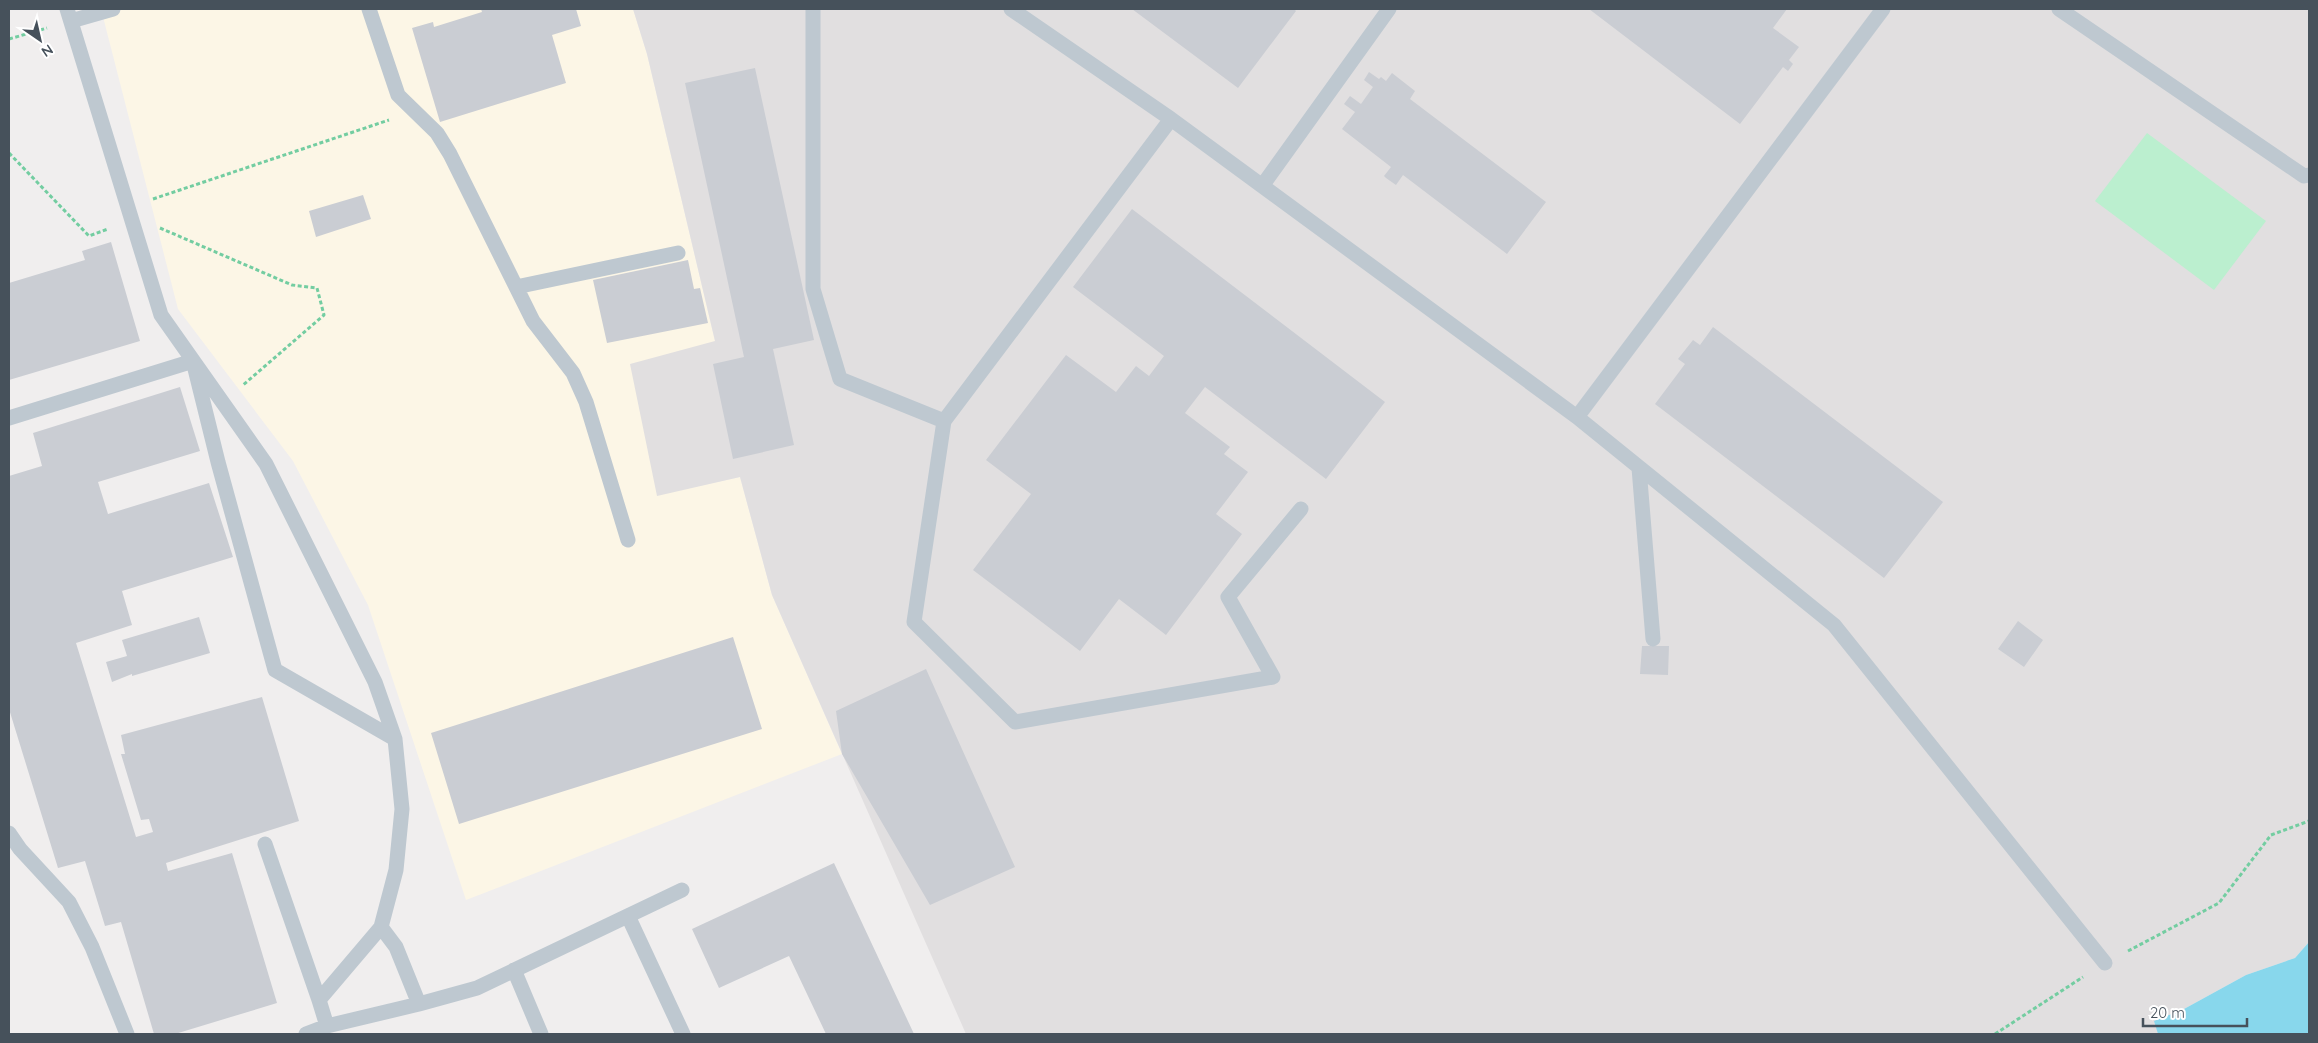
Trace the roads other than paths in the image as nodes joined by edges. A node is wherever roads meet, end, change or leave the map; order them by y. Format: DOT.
graph roads {
  1 [pos="113,9"];
  2 [pos="369,9"];
  3 [pos="813,9"];
  4 [pos="1011,9"];
  5 [pos="1389,9"];
  6 [pos="1883,9"];
  7 [pos="2059,9"];
  8 [pos="69,15"];
  9 [pos="1171,120"];
  10 [pos="2309,175"];
  11 [pos="1262,186"];
  12 [pos="678,253"];
  13 [pos="516,287"];
  14 [pos="193,361"];
  15 [pos="1577,417"];
  16 [pos="9,418"];
  17 [pos="944,421"];
  18 [pos="1639,468"];
  19 [pos="1301,509"];
  20 [pos="628,540"];
  21 [pos="1653,639"];
  22 [pos="395,738"];
  23 [pos="9,833"];
  24 [pos="265,844"];
  25 [pos="682,890"];
  26 [pos="628,916"];
  27 [pos="381,927"];
  28 [pos="2105,963"];
  29 [pos="514,970"];
  30 [pos="319,1000"];
  31 [pos="419,1004"];
  32 [pos="327,1026"];
  33 [pos="127,1034"];
  34 [pos="306,1034"];
  35 [pos="541,1034"];
  36 [pos="683,1034"];
  1 -- 8 [label="lane"];
  2 -- 13 [label="lane"];
  3 -- 17 [label="lane"];
  4 -- 9 [label="lane"];
  5 -- 11 [label="lane"];
  6 -- 15 [label="lane"];
  7 -- 10 [label="lane"];
  8 -- 14 [label="lane"];
  9 -- 11 [label="lane"];
  9 -- 17 [label="lane"];
  11 -- 15 [label="lane"];
  12 -- 13 [label="lane"];
  13 -- 20 [label="lane"];
  14 -- 16 [label="lane"];
  14 -- 22 [label="lane"];
  14 -- 22 [label="lane"];
  15 -- 18 [label="lane"];
  17 -- 19 [label="lane"];
  18 -- 21 [label="lane"];
  18 -- 28 [label="lane"];
  22 -- 27 [label="lane"];
  23 -- 33 [label="lane"];
  24 -- 30 [label="lane"];
  25 -- 26 [label="lane"];
  26 -- 29 [label="lane"];
  26 -- 36 [label="lane"];
  27 -- 30 [label="lane"];
  27 -- 31 [label="lane"];
  29 -- 31 [label="lane"];
  29 -- 35 [label="lane"];
  30 -- 32 [label="lane"];
  31 -- 32 [label="lane"];
  32 -- 34 [label="lane"];
}
